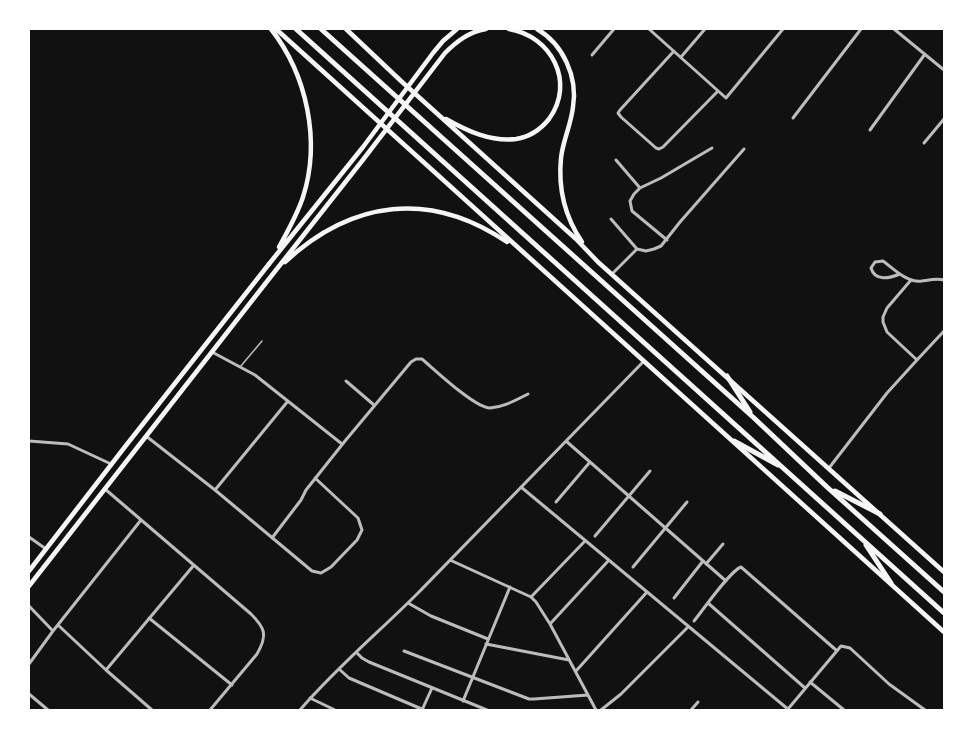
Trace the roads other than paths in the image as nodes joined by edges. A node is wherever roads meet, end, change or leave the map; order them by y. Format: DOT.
graph roads {
  1 [pos="271,29"];
  2 [pos="276,29"];
  3 [pos="296,29"];
  4 [pos="321,29"];
  5 [pos="346,29"];
  6 [pos="457,29"];
  7 [pos="486,29"];
  8 [pos="509,29"];
  9 [pos="537,29"];
  10 [pos="614,29"];
  11 [pos="649,29"];
  12 [pos="705,29"];
  13 [pos="783,29"];
  14 [pos="861,29"];
  15 [pos="894,29"];
  16 [pos="674,51"];
  17 [pos="924,54"];
  18 [pos="592,55"];
  19 [pos="681,58"];
  20 [pos="944,70"];
  21 [pos="718,91"];
  22 [pos="434,111"];
  23 [pos="793,118"];
  24 [pos="944,119"];
  25 [pos="870,130"];
  26 [pos="924,143"];
  27 [pos="712,148"];
  28 [pos="744,149"];
  29 [pos="616,160"];
  30 [pos="640,188"];
  31 [pos="611,219"];
  32 [pos="667,240"];
  33 [pos="637,249"];
  34 [pos="521,251"];
  35 [pos="598,262"];
  36 [pos="269,264"];
  37 [pos="612,274"];
  38 [pos="900,274"];
  39 [pos="911,280"];
  40 [pos="944,280"];
  41 [pos="265,284"];
  42 [pos="944,331"];
  43 [pos="262,341"];
  44 [pos="212,352"];
  45 [pos="916,360"];
  46 [pos="644,361"];
  47 [pos="240,367"];
  48 [pos="727,376"];
  49 [pos="346,381"];
  50 [pos="528,394"];
  51 [pos="288,401"];
  52 [pos="374,405"];
  53 [pos="754,418"];
  54 [pos="146,436"];
  55 [pos="29,441"];
  56 [pos="566,441"];
  57 [pos="734,441"];
  58 [pos="342,444"];
  59 [pos="590,462"];
  60 [pos="111,464"];
  61 [pos="829,468"];
  62 [pos="786,469"];
  63 [pos="650,471"];
  64 [pos="315,478"];
  65 [pos="521,487"];
  66 [pos="827,487"];
  67 [pos="105,489"];
  68 [pos="215,490"];
  69 [pos="629,496"];
  70 [pos="556,502"];
  71 [pos="687,502"];
  72 [pos="880,514"];
  73 [pos="141,520"];
  74 [pos="666,528"];
  75 [pos="595,536"];
  76 [pos="29,537"];
  77 [pos="272,538"];
  78 [pos="863,540"];
  79 [pos="585,541"];
  80 [pos="723,544"];
  81 [pos="46,549"];
  82 [pos="450,560"];
  83 [pos="608,560"];
  84 [pos="705,562"];
  85 [pos="194,565"];
  86 [pos="634,567"];
  87 [pos="29,571"];
  88 [pos="944,572"];
  89 [pos="726,581"];
  90 [pos="891,584"];
  91 [pos="29,586"];
  92 [pos="510,587"];
  93 [pos="647,592"];
  94 [pos="944,592"];
  95 [pos="531,596"];
  96 [pos="674,598"];
  97 [pos="408,603"];
  98 [pos="708,603"];
  99 [pos="29,606"];
  100 [pos="944,613"];
  101 [pos="149,618"];
  102 [pos="694,621"];
  103 [pos="550,624"];
  104 [pos="58,625"];
  105 [pos="688,627"];
  106 [pos="53,631"];
  107 [pos="944,632"];
  108 [pos="488,638"];
  109 [pos="486,644"];
  110 [pos="836,650"];
  111 [pos="404,651"];
  112 [pos="356,652"];
  113 [pos="569,660"];
  114 [pos="29,664"];
  115 [pos="339,669"];
  116 [pos="106,670"];
  117 [pos="576,671"];
  118 [pos="473,677"];
  119 [pos="810,682"];
  120 [pos="232,685"];
  121 [pos="432,688"];
  122 [pos="805,688"];
  123 [pos="29,694"];
  124 [pos="588,695"];
  125 [pos="310,698"];
  126 [pos="463,701"];
  127 [pos="698,702"];
  128 [pos="48,710"];
  129 [pos="152,710"];
  130 [pos="210,710"];
  131 [pos="300,710"];
  132 [pos="335,710"];
  133 [pos="423,710"];
  134 [pos="486,710"];
  135 [pos="596,710"];
  136 [pos="601,710"];
  137 [pos="691,710"];
  138 [pos="788,710"];
  139 [pos="844,710"];
  140 [pos="926,710"];
  1 -- 36 [label="main road"];
  2 -- 34 [label="main road"];
  3 -- 62 [label="highway"];
  4 -- 53 [label="highway"];
  5 -- 22 [label="main road"];
  6 -- 36 [label="main road"];
  7 -- 41 [label="main road"];
  8 -- 22 [label="main road"];
  9 -- 35 [label="main road"];
  10 -- 18 [label="street"];
  11 -- 16 [label="street"];
  12 -- 19 [label="street"];
  13 -- 21 [label="street"];
  14 -- 23 [label="street"];
  15 -- 17 [label="street"];
  16 -- 19 [label="street"];
  16 -- 21 [label="street"];
  17 -- 20 [label="street"];
  17 -- 25 [label="street"];
  19 -- 21 [label="street"];
  22 -- 35 [label="main road"];
  24 -- 26 [label="street"];
  27 -- 30 [label="street"];
  28 -- 32 [label="street"];
  29 -- 30 [label="street"];
  30 -- 32 [label="street"];
  31 -- 33 [label="street"];
  32 -- 33 [label="street"];
  33 -- 37 [label="street"];
  34 -- 41 [label="main road"];
  34 -- 46 [label="main road"];
  35 -- 37 [label="main road"];
  36 -- 60 [label="main road"];
  37 -- 48 [label="main road"];
  38 -- 38 [label="street"];
  38 -- 39 [label="street"];
  39 -- 40 [label="street"];
  39 -- 45 [label="street"];
  41 -- 44 [label="main road"];
  42 -- 45 [label="street"];
  43 -- 47 [label="lane"];
  44 -- 47 [label="street"];
  44 -- 54 [label="main road"];
  45 -- 61 [label="street"];
  46 -- 56 [label="street"];
  46 -- 57 [label="main road"];
  47 -- 51 [label="street"];
  48 -- 53 [label="highway"];
  48 -- 61 [label="main road"];
  49 -- 52 [label="street"];
  50 -- 52 [label="street"];
  51 -- 58 [label="street"];
  51 -- 68 [label="street"];
  52 -- 58 [label="street"];
  53 -- 66 [label="highway"];
  54 -- 67 [label="main road"];
  54 -- 68 [label="street"];
  55 -- 60 [label="street"];
  56 -- 59 [label="street"];
  56 -- 65 [label="street"];
  57 -- 62 [label="highway"];
  57 -- 90 [label="main road"];
  58 -- 64 [label="street"];
  59 -- 69 [label="street"];
  59 -- 70 [label="street"];
  60 -- 81 [label="main road"];
  61 -- 72 [label="main road"];
  62 -- 78 [label="highway"];
  63 -- 69 [label="street"];
  64 -- 77 [label="street"];
  64 -- 77 [label="street"];
  65 -- 79 [label="street"];
  65 -- 82 [label="street"];
  66 -- 72 [label="highway"];
  66 -- 94 [label="highway"];
  67 -- 73 [label="street"];
  67 -- 91 [label="main road"];
  68 -- 77 [label="street"];
  69 -- 74 [label="street"];
  69 -- 75 [label="street"];
  71 -- 74 [label="street"];
  72 -- 88 [label="main road"];
  73 -- 85 [label="street"];
  73 -- 104 [label="street"];
  74 -- 84 [label="street"];
  74 -- 86 [label="street"];
  76 -- 81 [label="street"];
  78 -- 90 [label="highway"];
  78 -- 100 [label="highway"];
  79 -- 83 [label="street"];
  79 -- 95 [label="street"];
  80 -- 84 [label="street"];
  81 -- 87 [label="main road"];
  82 -- 92 [label="street"];
  82 -- 97 [label="street"];
  83 -- 93 [label="street"];
  83 -- 103 [label="street"];
  84 -- 89 [label="street"];
  84 -- 96 [label="street"];
  85 -- 101 [label="street"];
  85 -- 120 [label="street"];
  89 -- 98 [label="street"];
  89 -- 110 [label="street"];
  90 -- 107 [label="main road"];
  92 -- 95 [label="street"];
  92 -- 108 [label="street"];
  93 -- 105 [label="street"];
  93 -- 117 [label="street"];
  95 -- 103 [label="street"];
  97 -- 108 [label="street"];
  97 -- 112 [label="street"];
  98 -- 102 [label="street"];
  98 -- 122 [label="street"];
  99 -- 106 [label="street"];
  101 -- 116 [label="street"];
  101 -- 120 [label="street"];
  103 -- 113 [label="street"];
  104 -- 106 [label="street"];
  104 -- 116 [label="street"];
  105 -- 136 [label="street"];
  105 -- 138 [label="street"];
  106 -- 114 [label="street"];
  108 -- 109 [label="street"];
  109 -- 113 [label="street"];
  109 -- 118 [label="street"];
  110 -- 119 [label="street"];
  110 -- 140 [label="street"];
  111 -- 118 [label="street"];
  112 -- 115 [label="street"];
  112 -- 121 [label="street"];
  113 -- 117 [label="street"];
  115 -- 125 [label="street"];
  115 -- 133 [label="street"];
  116 -- 129 [label="street"];
  117 -- 124 [label="street"];
  118 -- 124 [label="street"];
  118 -- 126 [label="street"];
  119 -- 122 [label="street"];
  119 -- 139 [label="street"];
  120 -- 130 [label="street"];
  121 -- 126 [label="street"];
  121 -- 133 [label="street"];
  122 -- 138 [label="street"];
  123 -- 128 [label="street"];
  124 -- 135 [label="street"];
  125 -- 131 [label="street"];
  125 -- 132 [label="street"];
  126 -- 134 [label="street"];
  127 -- 137 [label="street"];
}
